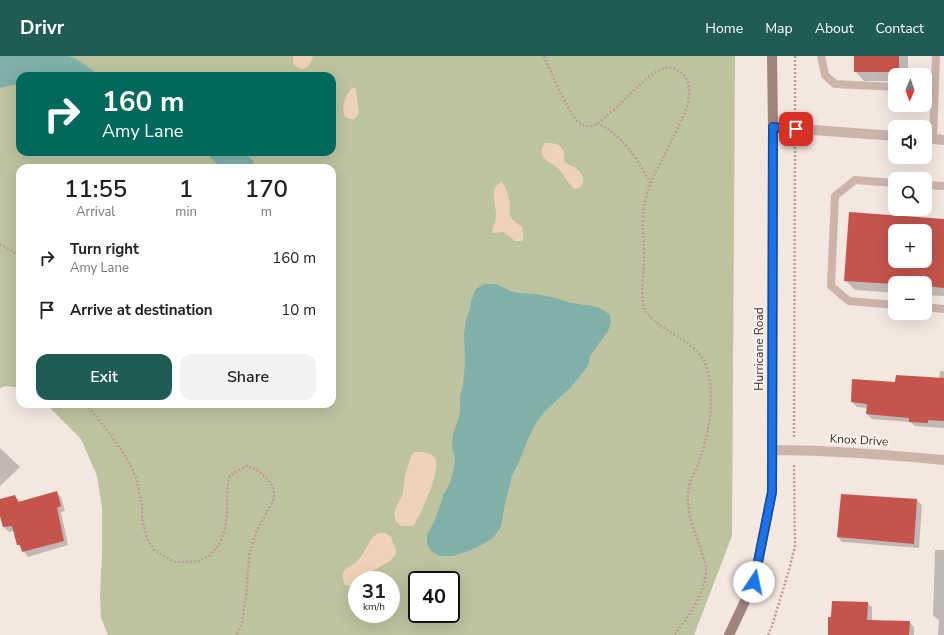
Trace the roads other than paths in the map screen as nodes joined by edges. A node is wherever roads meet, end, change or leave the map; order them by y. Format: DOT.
graph roads {
  1 [pos="772,56"];
  2 [pos="821,56"];
  3 [pos="936,56"];
  4 [pos="888,87"];
  5 [pos="935,88"];
  6 [pos="931,120"];
  7 [pos="773,127"];
  8 [pos="888,136"];
  9 [pos="932,139"];
  10 [pos="944,140"];
  11 [pos="888,182"];
  12 [pos="932,185"];
  13 [pos="944,186"];
  14 [pos="888,304"];
  15 [pos="932,308"];
  16 [pos="944,309"];
  17 [pos="772,450"];
  18 [pos="944,460"];
  19 [pos="729,635"];
  1 -- 7 [label="street, Hurricane Road"];
  2 -- 4 [label="lane"];
  3 -- 5 [label="lane"];
  5 -- 6 [label="lane"];
  7 -- 8 [label="street"];
  7 -- 17 [label="street, Hurricane Road"];
  9 -- 10 [label="street"];
  11 -- 14 [label="lane"];
  12 -- 13 [label="lane"];
  15 -- 16 [label="lane"];
  17 -- 18 [label="street, Knox Drive"];
  17 -- 19 [label="street, Hurricane Road"];
}
